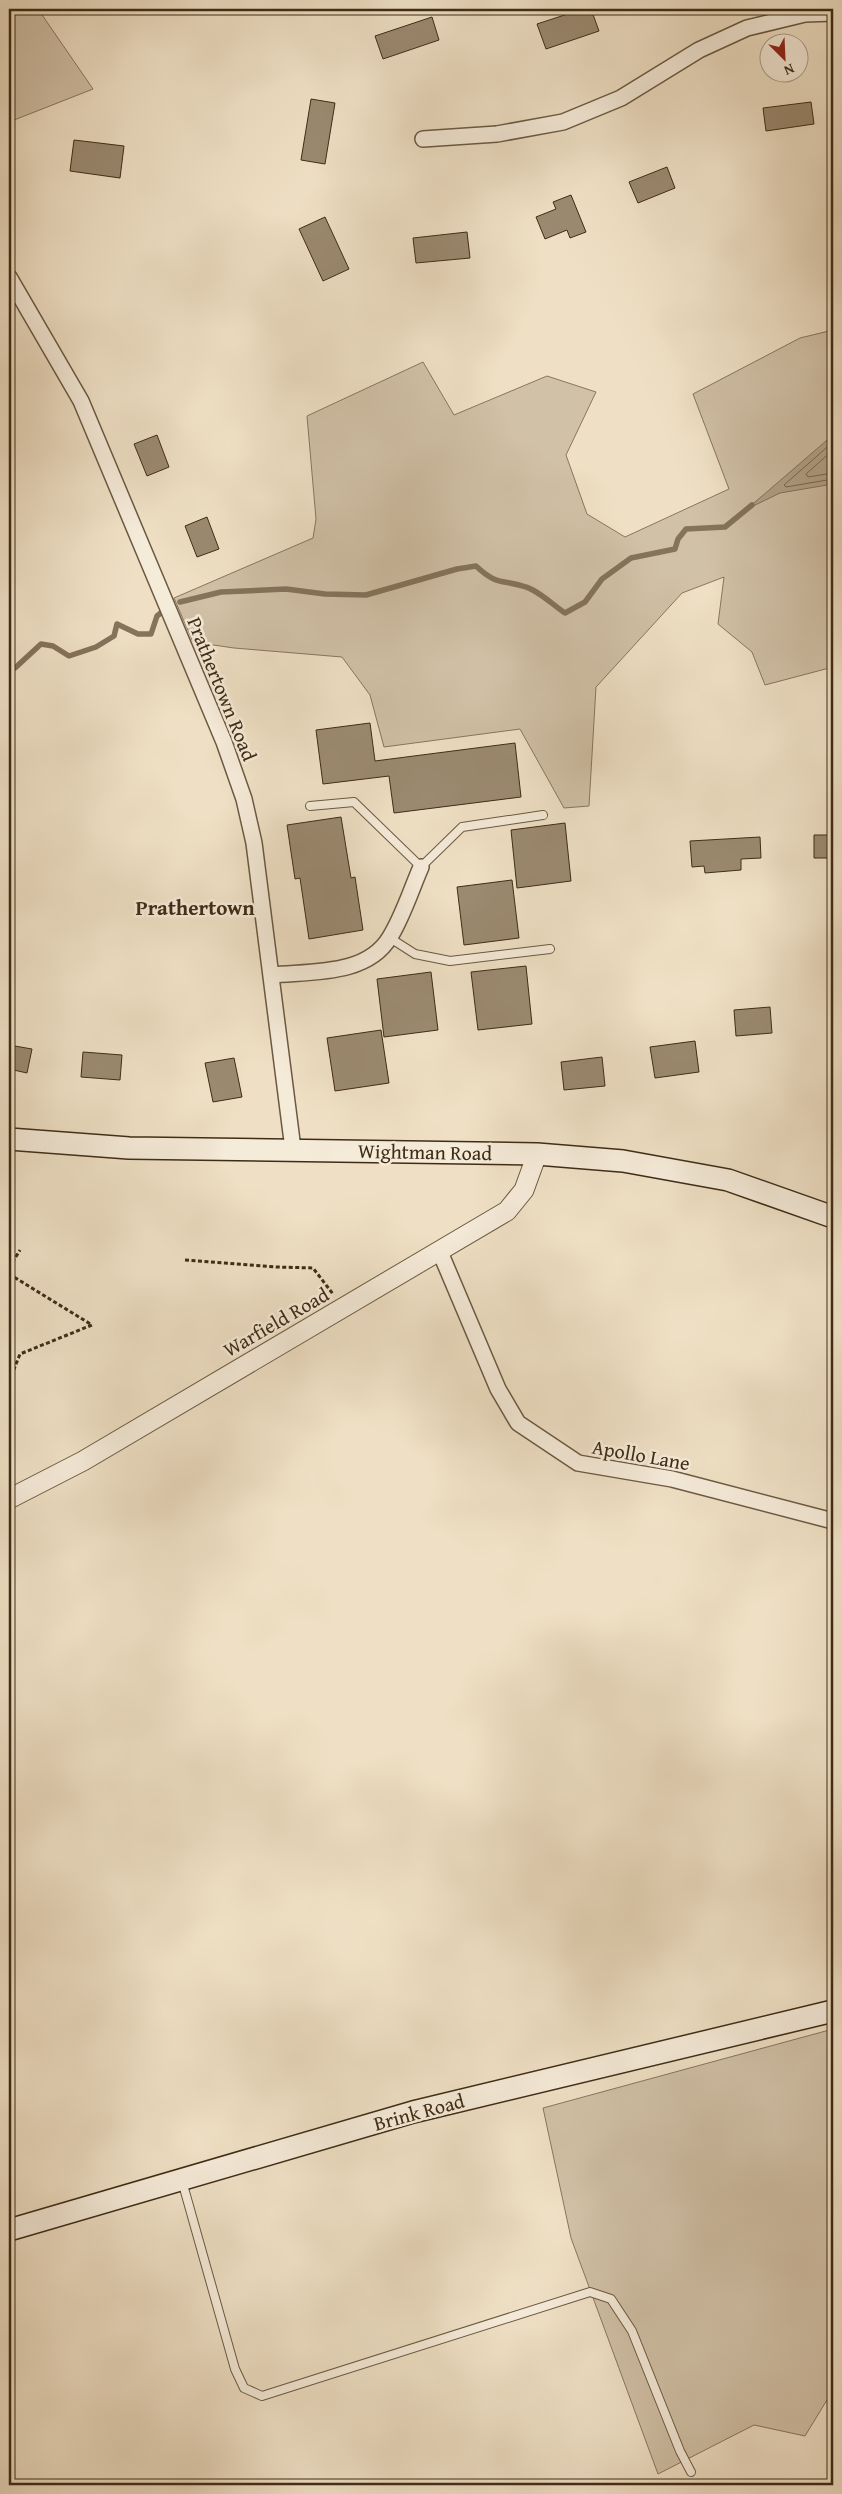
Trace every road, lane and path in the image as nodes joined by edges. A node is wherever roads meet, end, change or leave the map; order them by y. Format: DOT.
graph roads {
  1 [pos="833,13"];
  2 [pos="423,139"];
  3 [pos="9,277"];
  4 [pos="310,806"];
  5 [pos="543,815"];
  6 [pos="421,867"];
  7 [pos="390,938"];
  8 [pos="550,949"];
  9 [pos="272,975"];
  10 [pos="9,1138"];
  11 [pos="293,1149"];
  12 [pos="538,1154"];
  13 [pos="833,1217"];
  14 [pos="20,1250"];
  15 [pos="440,1252"];
  16 [pos="185,1260"];
  17 [pos="9,1268"];
  18 [pos="9,1274"];
  19 [pos="344,1308"];
  20 [pos="9,1382"];
  21 [pos="9,1499"];
  22 [pos="833,1521"];
  23 [pos="833,2011"];
  24 [pos="181,2179"];
  25 [pos="9,2230"];
  26 [pos="691,2472"];
  1 -- 2 [label="street"];
  3 -- 9 [label="street, Prathertown Road"];
  4 -- 6 [label="lane"];
  5 -- 6 [label="lane"];
  6 -- 7 [label="street"];
  7 -- 8 [label="lane"];
  7 -- 9 [label="street"];
  9 -- 11 [label="street, Prathertown Road"];
  10 -- 11 [label="main road, Wightman Road"];
  11 -- 12 [label="main road, Wightman Road"];
  12 -- 13 [label="main road, Wightman Road"];
  12 -- 15 [label="street, Warfield Road"];
  14 -- 17 [label="path"];
  15 -- 19 [label="street, Warfield Road"];
  15 -- 22 [label="street, Apollo Lane"];
  16 -- 19 [label="path"];
  18 -- 20 [label="path"];
  19 -- 21 [label="street, Warfield Road"];
  23 -- 24 [label="main road, Brink Road"];
  24 -- 25 [label="main road, Brink Road"];
  24 -- 26 [label="lane"];
}
